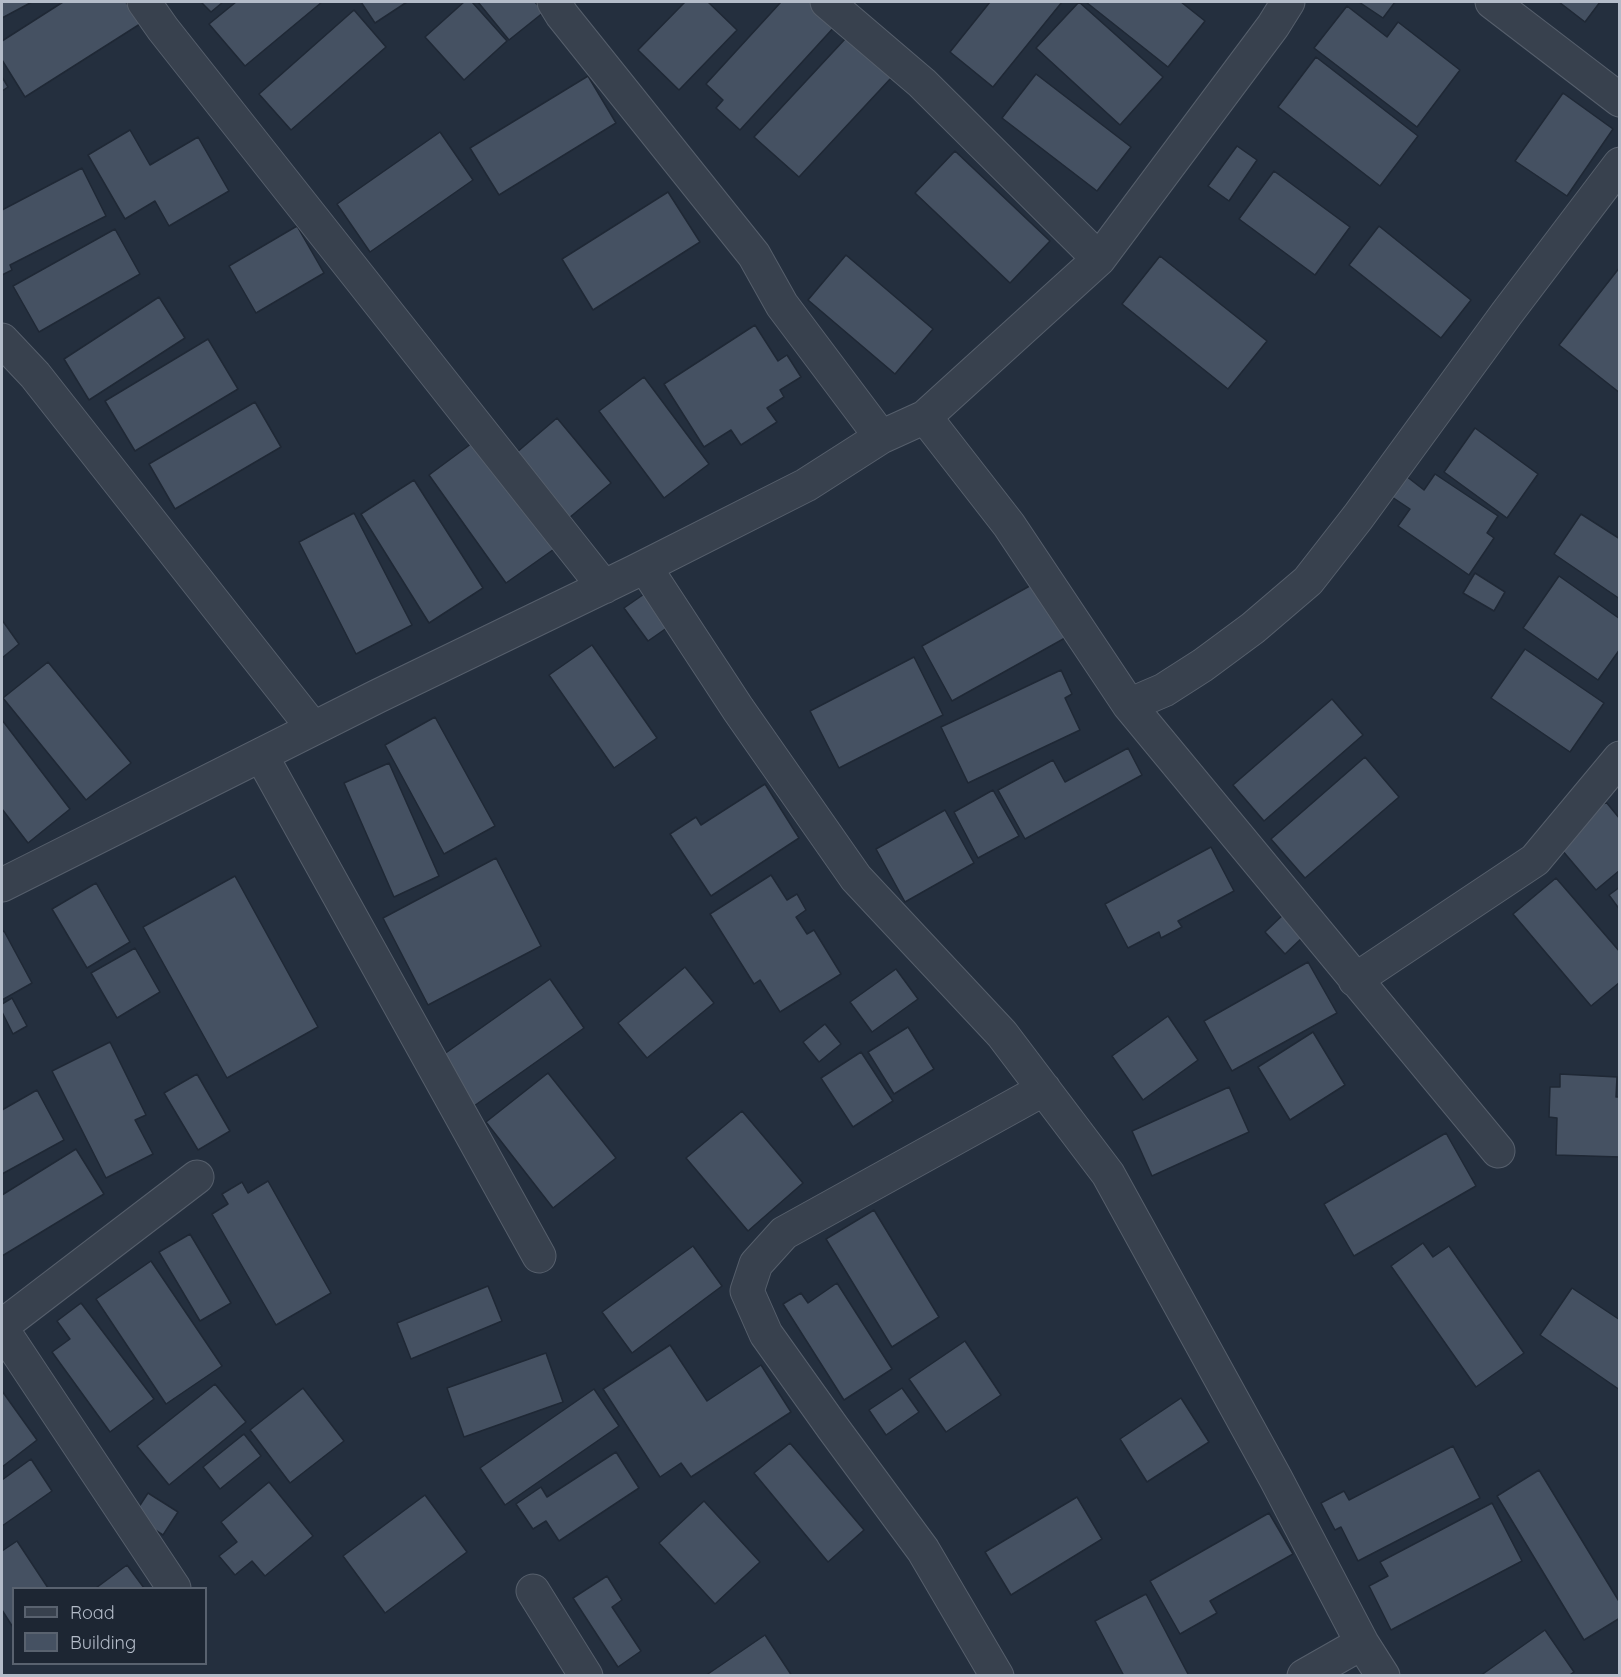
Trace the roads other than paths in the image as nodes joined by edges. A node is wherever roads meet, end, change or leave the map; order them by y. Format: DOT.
graph roads {
  1 [pos="144,2"];
  2 [pos="554,2"];
  3 [pos="827,2"];
  4 [pos="1288,2"];
  5 [pos="1492,2"];
  6 [pos="1620,100"];
  7 [pos="1620,164"];
  8 [pos="1100,259"];
  9 [pos="2,340"];
  10 [pos="925,417"];
  11 [pos="881,437"];
  12 [pos="645,567"];
  13 [pos="604,587"];
  14 [pos="1129,705"];
  15 [pos="314,728"];
  16 [pos="261,755"];
  17 [pos="1620,758"];
  18 [pos="6,875"];
  19 [pos="1355,980"];
  20 [pos="1044,1089"];
  21 [pos="1498,1152"];
  22 [pos="197,1177"];
  23 [pos="538,1256"];
  24 [pos="2,1328"];
  25 [pos="173,1587"];
  26 [pos="533,1591"];
  27 [pos="1362,1643"];
  28 [pos="586,1676"];
  29 [pos="997,1676"];
  30 [pos="1304,1676"];
  31 [pos="1383,1676"];
  1 -- 13 [label="street"];
  2 -- 11 [label="street"];
  3 -- 8 [label="street"];
  4 -- 8 [label="street"];
  5 -- 6 [label="street"];
  7 -- 14 [label="street"];
  8 -- 10 [label="street"];
  9 -- 15 [label="street"];
  10 -- 11 [label="street"];
  10 -- 14 [label="street"];
  11 -- 12 [label="street"];
  12 -- 13 [label="street"];
  12 -- 20 [label="street"];
  13 -- 15 [label="street"];
  14 -- 19 [label="street"];
  15 -- 16 [label="street"];
  16 -- 18 [label="street"];
  16 -- 23 [label="street"];
  17 -- 19 [label="street"];
  19 -- 21 [label="street"];
  20 -- 27 [label="street"];
  20 -- 29 [label="street"];
  22 -- 24 [label="street"];
  24 -- 25 [label="street"];
  26 -- 28 [label="street"];
  27 -- 30 [label="street"];
  27 -- 31 [label="street"];
}
